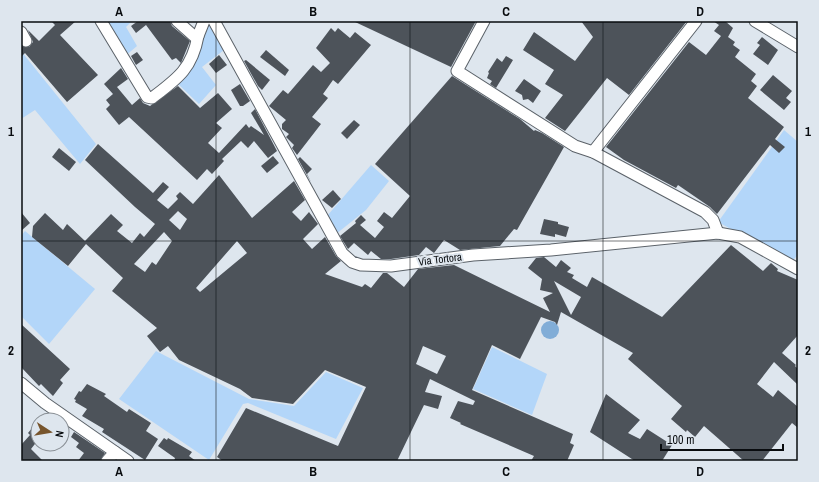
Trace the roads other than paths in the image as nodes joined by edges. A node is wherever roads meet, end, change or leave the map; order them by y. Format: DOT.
graph roads {
  1 [pos="101,21"];
  2 [pos="178,21"];
  3 [pos="204,21"];
  4 [pos="214,21"];
  5 [pos="484,21"];
  6 [pos="696,21"];
  7 [pos="755,21"];
  8 [pos="198,36"];
  9 [pos="798,47"];
  10 [pos="592,152"];
  11 [pos="718,233"];
  12 [pos="798,269"];
  13 [pos="21,383"];
  14 [pos="115,452"];
  15 [pos="107,461"];
  16 [pos="128,461"];
  1 -- 8 [label="street"];
  2 -- 8 [label="street"];
  3 -- 8 [label="street"];
  4 -- 11 [label="street, Via Tortora"];
  5 -- 10 [label="street"];
  6 -- 10 [label="street"];
  7 -- 9 [label="street"];
  10 -- 11 [label="street"];
  11 -- 12 [label="street, Via Tortora"];
  13 -- 14 [label="street"];
  14 -- 15 [label="street"];
  14 -- 16 [label="street"];
}
